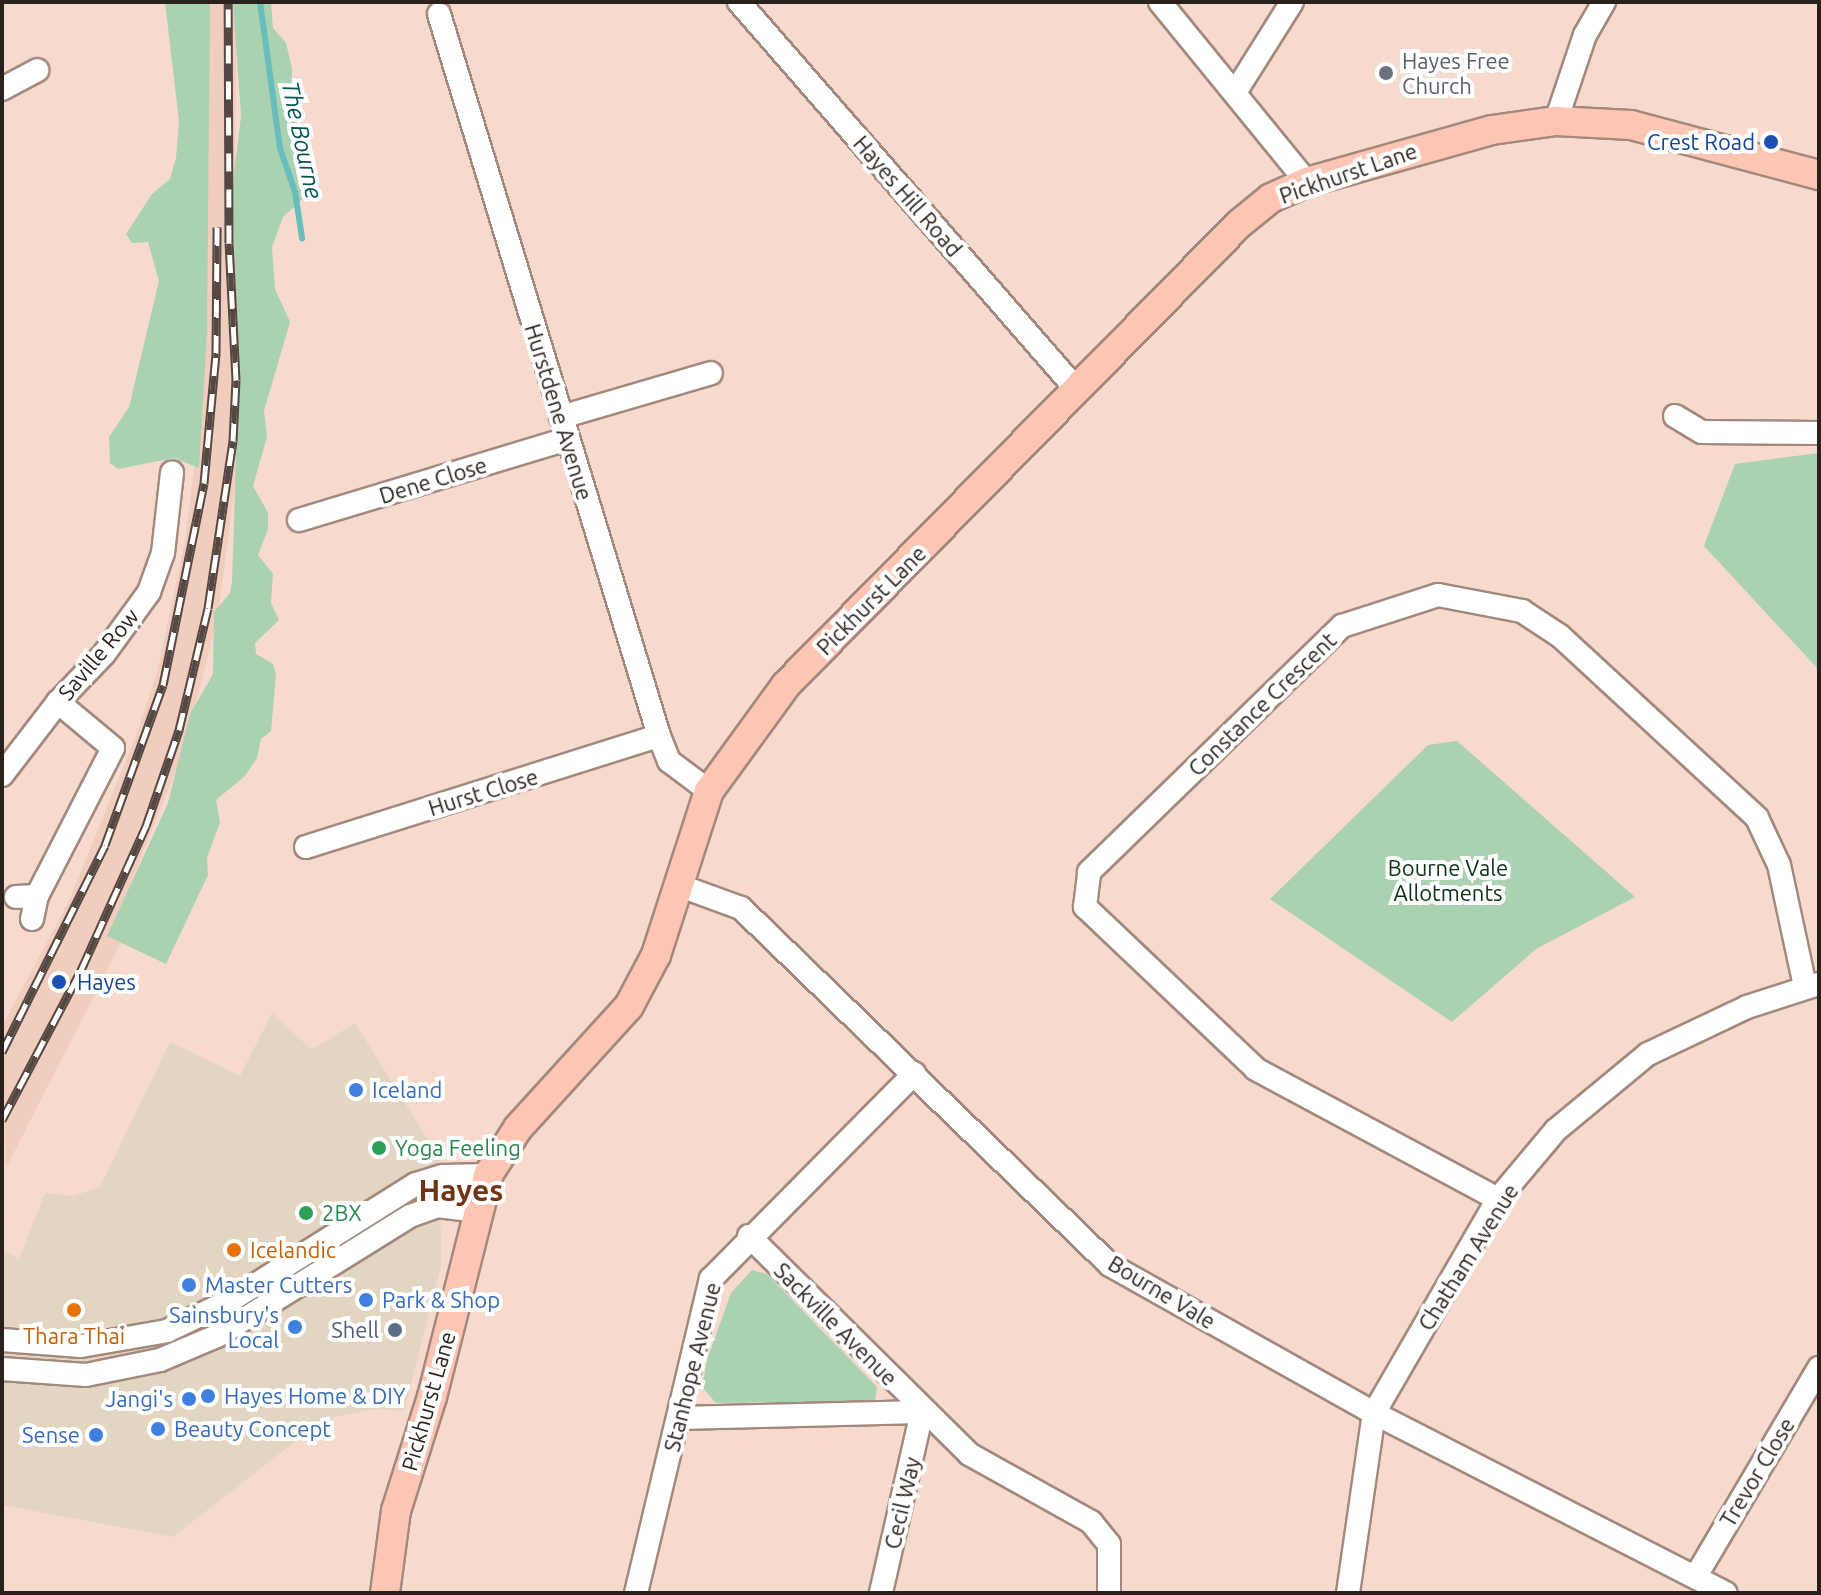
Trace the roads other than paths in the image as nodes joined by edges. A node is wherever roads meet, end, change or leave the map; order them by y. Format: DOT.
graph roads {
  1 [pos="739,2"];
  2 [pos="1160,2"];
  3 [pos="1292,2"];
  4 [pos="1604,2"];
  5 [pos="439,14"];
  6 [pos="37,70"];
  7 [pos="2,89"];
  8 [pos="1236,91"];
  9 [pos="1556,121"];
  10 [pos="1819,175"];
  11 [pos="1307,182"];
  12 [pos="711,373"];
  13 [pos="1077,390"];
  14 [pos="1675,416"];
  15 [pos="564,428"];
  16 [pos="1819,433"];
  17 [pos="172,473"];
  18 [pos="299,520"];
  19 [pos="58,702"];
  20 [pos="659,736"];
  21 [pos="2,775"];
  22 [pos="709,791"];
  23 [pos="306,847"];
  24 [pos="678,885"];
  25 [pos="32,919"];
  26 [pos="1812,985"];
  27 [pos="914,1074"];
  28 [pos="488,1175"];
  29 [pos="1498,1199"];
  30 [pos="477,1211"];
  31 [pos="749,1236"];
  32 [pos="2,1340"];
  33 [pos="1819,1368"];
  34 [pos="2,1369"];
  35 [pos="922,1412"];
  36 [pos="1374,1413"];
  37 [pos="679,1418"];
  38 [pos="1696,1576"];
  39 [pos="385,1593"];
  40 [pos="636,1593"];
  41 [pos="881,1593"];
  42 [pos="1109,1593"];
  43 [pos="1348,1593"];
  44 [pos="1726,1593"];
  1 -- 13 [label="street, Hayes Hill Road"];
  2 -- 8 [label="street"];
  3 -- 8 [label="street"];
  4 -- 9 [label="street"];
  5 -- 15 [label="street, Hurstdene Avenue"];
  6 -- 7 [label="street"];
  8 -- 11 [label="street"];
  9 -- 10 [label="main road, Pickhurst Lane"];
  9 -- 11 [label="main road, Pickhurst Lane"];
  11 -- 13 [label="main road, Pickhurst Lane"];
  12 -- 15 [label="street, Dene Close"];
  13 -- 22 [label="main road, Pickhurst Lane"];
  14 -- 16 [label="street"];
  15 -- 18 [label="street, Dene Close"];
  15 -- 20 [label="street, Hurstdene Avenue"];
  17 -- 19 [label="street, Saville Row"];
  19 -- 21 [label="street, Saville Row"];
  19 -- 25 [label="street"];
  20 -- 22 [label="street, Hurstdene Avenue"];
  20 -- 23 [label="street, Hurst Close"];
  22 -- 24 [label="main road, Pickhurst Lane"];
  24 -- 27 [label="street, Bourne Vale"];
  24 -- 28 [label="main road, Pickhurst Lane"];
  26 -- 29 [label="street, Chatham Avenue"];
  26 -- 29 [label="street, Constance Crescent"];
  27 -- 31 [label="street, Stanhope Avenue"];
  27 -- 36 [label="street, Bourne Vale"];
  28 -- 30 [label="main road, Pickhurst Lane"];
  28 -- 32 [label="street"];
  29 -- 36 [label="street, Chatham Avenue"];
  30 -- 34 [label="street"];
  30 -- 39 [label="main road, Pickhurst Lane"];
  31 -- 35 [label="street, Sackville Avenue"];
  31 -- 37 [label="street, Stanhope Avenue"];
  33 -- 38 [label="street, Trevor Close"];
  35 -- 37 [label="street, Sackville Avenue"];
  35 -- 41 [label="street, Cecil Way"];
  35 -- 42 [label="street, Sackville Avenue"];
  36 -- 38 [label="street, Bourne Vale"];
  36 -- 43 [label="street, Chatham Avenue"];
  37 -- 40 [label="street, Stanhope Avenue"];
  38 -- 44 [label="street, Bourne Vale"];
}
